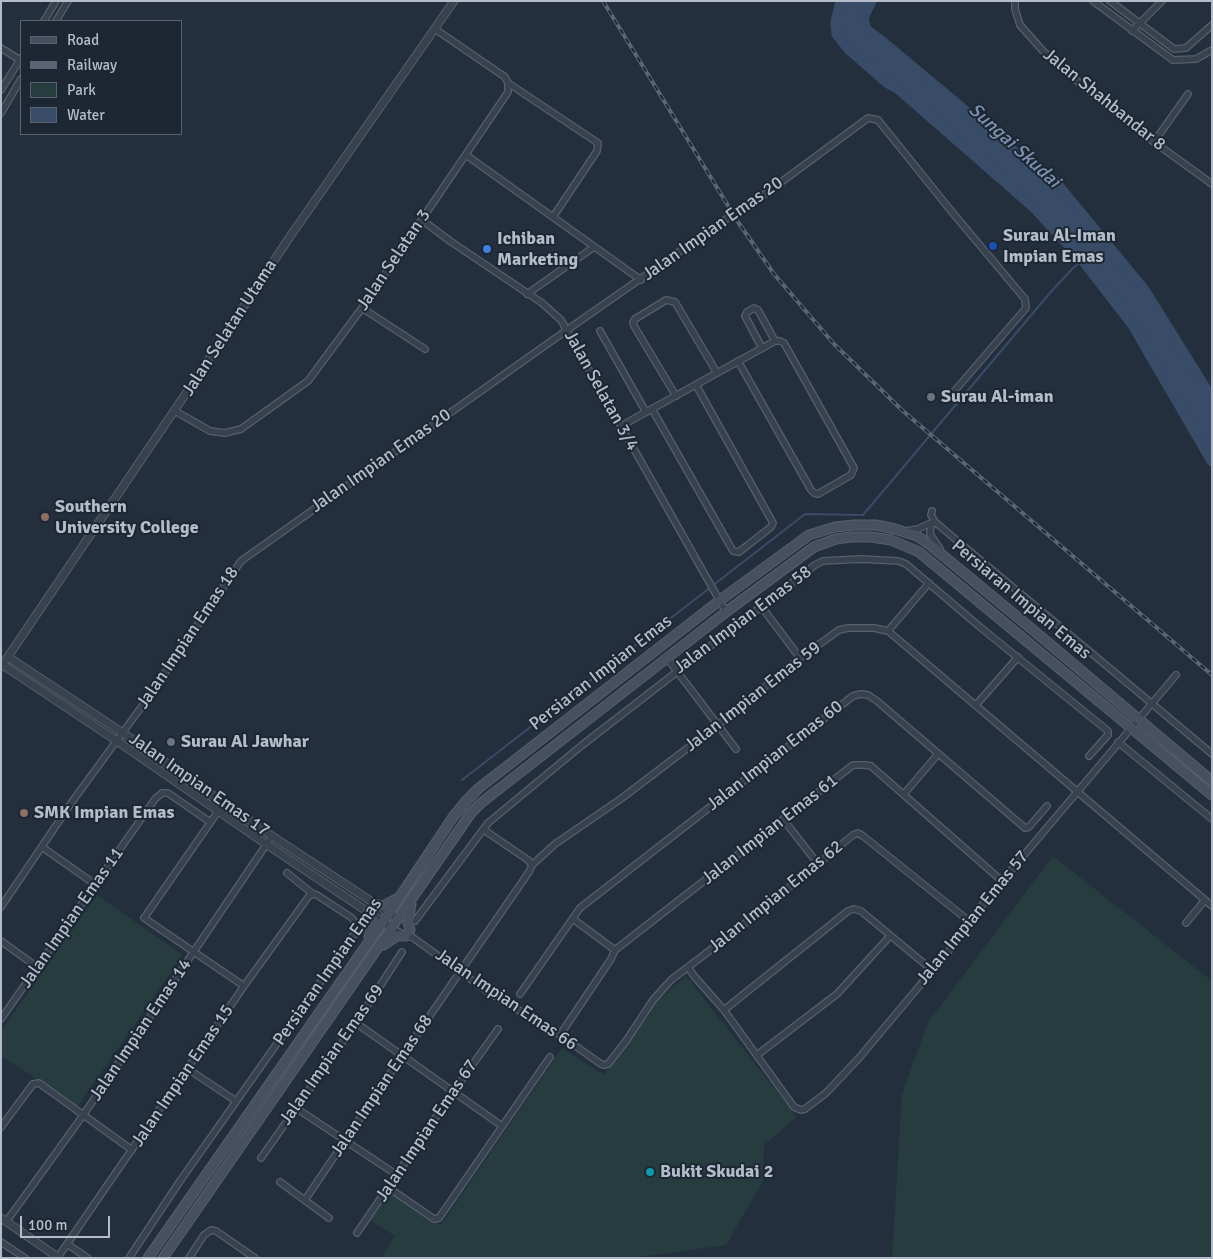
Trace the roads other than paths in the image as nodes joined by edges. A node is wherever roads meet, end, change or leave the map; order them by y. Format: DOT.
graph roads {
  1 [pos="56,1"];
  2 [pos="68,1"];
  3 [pos="454,1"];
  4 [pos="1016,1"];
  5 [pos="1093,1"];
  6 [pos="1110,1"];
  7 [pos="1162,1"];
  8 [pos="45,20"];
  9 [pos="57,20"];
  10 [pos="1139,23"];
  11 [pos="1212,25"];
  12 [pos="435,29"];
  13 [pos="1132,31"];
  14 [pos="1,48"];
  15 [pos="1212,50"];
  16 [pos="20,58"];
  17 [pos="20,61"];
  18 [pos="20,82"];
  19 [pos="508,83"];
  20 [pos="1,90"];
  21 [pos="1188,94"];
  22 [pos="1,112"];
  23 [pos="1154,142"];
  24 [pos="466,155"];
  25 [pos="1212,184"];
  26 [pos="553,217"];
  27 [pos="422,220"];
  28 [pos="594,246"];
  29 [pos="641,280"];
  30 [pos="527,294"];
  31 [pos="362,308"];
  32 [pos="567,330"];
  33 [pos="600,331"];
  34 [pos="775,341"];
  35 [pos="762,348"];
  36 [pos="426,350"];
  37 [pos="738,361"];
  38 [pos="717,373"];
  39 [pos="696,385"];
  40 [pos="952,394"];
  41 [pos="676,396"];
  42 [pos="175,411"];
  43 [pos="649,411"];
  44 [pos="621,426"];
  45 [pos="932,512"];
  46 [pos="935,522"];
  47 [pos="902,531"];
  48 [pos="259,548"];
  49 [pos="946,558"];
  50 [pos="929,582"];
  51 [pos="719,602"];
  52 [pos="761,606"];
  53 [pos="726,612"];
  54 [pos="888,631"];
  55 [pos="8,657"];
  56 [pos="667,658"];
  57 [pos="800,658"];
  58 [pos="1018,658"];
  59 [pos="2,666"];
  60 [pos="677,671"];
  61 [pos="1176,675"];
  62 [pos="1153,703"];
  63 [pos="976,705"];
  64 [pos="1138,720"];
  65 [pos="718,724"];
  66 [pos="1131,728"];
  67 [pos="123,733"];
  68 [pos="117,741"];
  69 [pos="1118,742"];
  70 [pos="736,749"];
  71 [pos="938,754"];
  72 [pos="1212,754"];
  73 [pos="1090,756"];
  74 [pos="1212,781"];
  75 [pos="1076,792"];
  76 [pos="904,794"];
  77 [pos="1212,795"];
  78 [pos="1048,806"];
  79 [pos="219,810"];
  80 [pos="783,819"];
  81 [pos="1212,819"];
  82 [pos="210,822"];
  83 [pos="485,828"];
  84 [pos="272,836"];
  85 [pos="266,844"];
  86 [pos="42,847"];
  87 [pos="818,864"];
  88 [pos="532,865"];
  89 [pos="287,873"];
  90 [pos="1002,880"];
  91 [pos="96,885"];
  92 [pos="311,895"];
  93 [pos="400,896"];
  94 [pos="412,900"];
  95 [pos="1205,900"];
  96 [pos="375,904"];
  97 [pos="1212,906"];
  98 [pos="1,907"];
  99 [pos="367,911"];
  100 [pos="390,913"];
  101 [pos="573,919"];
  102 [pos="398,920"];
  103 [pos="415,921"];
  104 [pos="383,922"];
  105 [pos="969,922"];
  106 [pos="1186,923"];
  107 [pos="392,928"];
  108 [pos="409,934"];
  109 [pos="890,936"];
  110 [pos="1,940"];
  111 [pos="367,945"];
  112 [pos="377,949"];
  113 [pos="615,950"];
  114 [pos="193,952"];
  115 [pos="402,952"];
  116 [pos="37,967"];
  117 [pos="688,967"];
  118 [pos="932,970"];
  119 [pos="460,971"];
  120 [pos="244,986"];
  121 [pos="520,994"];
  122 [pos="724,1010"];
  123 [pos="1,1018"];
  124 [pos="356,1024"];
  125 [pos="498,1029"];
  126 [pos="560,1035"];
  127 [pos="758,1055"];
  128 [pos="402,1056"];
  129 [pos="550,1057"];
  130 [pos="600,1064"];
  131 [pos="188,1069"];
  132 [pos="453,1092"];
  133 [pos="236,1101"];
  134 [pos="296,1108"];
  135 [pos="84,1114"];
  136 [pos="502,1126"];
  137 [pos="1,1128"];
  138 [pos="345,1141"];
  139 [pos="132,1150"];
  140 [pos="261,1158"];
  141 [pos="396,1175"];
  142 [pos="280,1182"];
  143 [pos="389,1188"];
  144 [pos="305,1200"];
  145 [pos="329,1218"];
  146 [pos="4,1220"];
  147 [pos="357,1233"];
  148 [pos="1,1242"];
  149 [pos="67,1244"];
  150 [pos="59,1257"];
  151 [pos="25,1258"];
  152 [pos="88,1258"];
  153 [pos="129,1258"];
  154 [pos="148,1258"];
  155 [pos="163,1258"];
  156 [pos="188,1258"];
  157 [pos="255,1258"];
  1 -- 8 [label="street"];
  2 -- 9 [label="street"];
  3 -- 12 [label="street, Jalan Selatan Utama"];
  4 -- 23 [label="street, Jalan Shahbandar 8"];
  5 -- 13 [label="street"];
  6 -- 10 [label="street"];
  7 -- 10 [label="street"];
  10 -- 11 [label="street"];
  10 -- 13 [label="street"];
  12 -- 19 [label="street"];
  12 -- 42 [label="street, Jalan Selatan Utama"];
  13 -- 15 [label="street"];
  14 -- 16 [label="street"];
  17 -- 20 [label="street"];
  18 -- 22 [label="street"];
  19 -- 24 [label="street, Jalan Selatan 3"];
  19 -- 26 [label="street"];
  21 -- 23 [label="street"];
  23 -- 25 [label="street, Jalan Shahbandar 8"];
  24 -- 26 [label="street"];
  24 -- 27 [label="street, Jalan Selatan 3"];
  26 -- 28 [label="street"];
  27 -- 30 [label="street, Jalan Selatan 3/4"];
  27 -- 31 [label="street, Jalan Selatan 3"];
  28 -- 29 [label="street"];
  28 -- 30 [label="street"];
  29 -- 32 [label="street, Jalan Impian Emas 20"];
  29 -- 40 [label="street, Jalan Impian Emas 20"];
  30 -- 32 [label="street, Jalan Selatan 3/4"];
  31 -- 36 [label="street"];
  31 -- 42 [label="street, Jalan Selatan 3"];
  32 -- 44 [label="street, Jalan Selatan 3/4"];
  32 -- 48 [label="street, Jalan Impian Emas 20"];
  33 -- 43 [label="street"];
  34 -- 35 [label="street"];
  34 -- 35 [label="street"];
  34 -- 37 [label="street"];
  35 -- 37 [label="street"];
  37 -- 38 [label="street"];
  38 -- 39 [label="street"];
  38 -- 41 [label="street"];
  39 -- 41 [label="street"];
  39 -- 43 [label="street"];
  41 -- 43 [label="street"];
  42 -- 55 [label="street, Jalan Selatan Utama"];
  43 -- 44 [label="street"];
  44 -- 51 [label="street, Jalan Selatan 3/4"];
  45 -- 46 [label="street"];
  46 -- 47 [label="street"];
  46 -- 49 [label="street"];
  46 -- 62 [label="street"];
  47 -- 49 [label="main road, Persiaran Impian Emas"];
  47 -- 51 [label="main road, Persiaran Impian Emas"];
  48 -- 67 [label="street, Jalan Impian Emas 18"];
  49 -- 64 [label="main road, Persiaran Impian Emas"];
  50 -- 52 [label="street, Jalan Impian Emas 58"];
  50 -- 54 [label="street"];
  50 -- 58 [label="street, Jalan Impian Emas 58"];
  51 -- 53 [label="street, Jalan Selatan 3/4"];
  51 -- 93 [label="main road, Persiaran Impian Emas"];
  52 -- 57 [label="street"];
  52 -- 60 [label="street, Jalan Impian Emas 58"];
  53 -- 56 [label="main road, Persiaran Impian Emas"];
  53 -- 66 [label="main road, Persiaran Impian Emas"];
  54 -- 57 [label="street, Jalan Impian Emas 59"];
  54 -- 63 [label="street"];
  55 -- 59 [label="street, Jalan Selatan Utama"];
  55 -- 67 [label="street, Jalan Impian Emas 17"];
  56 -- 60 [label="street"];
  56 -- 94 [label="main road, Persiaran Impian Emas"];
  57 -- 65 [label="street, Jalan Impian Emas 59"];
  58 -- 63 [label="street"];
  58 -- 73 [label="street, Jalan Impian Emas 58"];
  59 -- 68 [label="street, Jalan Impian Emas 17"];
  60 -- 65 [label="street"];
  60 -- 83 [label="street, Jalan Impian Emas 58"];
  61 -- 62 [label="street, Jalan Impian Emas 57"];
  62 -- 64 [label="street, Jalan Impian Emas 57"];
  62 -- 72 [label="street"];
  63 -- 75 [label="street"];
  64 -- 66 [label="street, Jalan Impian Emas 57"];
  64 -- 74 [label="main road, Persiaran Impian Emas"];
  65 -- 70 [label="street"];
  65 -- 88 [label="street, Jalan Impian Emas 59"];
  66 -- 69 [label="street, Jalan Impian Emas 57"];
  66 -- 77 [label="main road, Persiaran Impian Emas"];
  67 -- 68 [label="street, Jalan Impian Emas 18"];
  67 -- 84 [label="street, Jalan Impian Emas 17"];
  68 -- 79 [label="street, Jalan Impian Emas 17"];
  68 -- 86 [label="street, Jalan Impian Emas 18"];
  69 -- 75 [label="street, Jalan Impian Emas 57"];
  69 -- 81 [label="street"];
  71 -- 76 [label="street"];
  71 -- 78 [label="street, Jalan Impian Emas 60"];
  71 -- 101 [label="street, Jalan Impian Emas 60"];
  75 -- 90 [label="street, Jalan Impian Emas 57"];
  75 -- 95 [label="street"];
  76 -- 80 [label="street, Jalan Impian Emas 61"];
  76 -- 90 [label="street, Jalan Impian Emas 61"];
  79 -- 82 [label="street"];
  79 -- 85 [label="street, Jalan Impian Emas 17"];
  80 -- 87 [label="street"];
  80 -- 113 [label="street, Jalan Impian Emas 61"];
  82 -- 91 [label="street, Jalan Impian Emas 11"];
  82 -- 114 [label="street"];
  83 -- 88 [label="street"];
  83 -- 103 [label="street, Jalan Impian Emas 58"];
  84 -- 85 [label="street, Jalan Impian Emas 14"];
  84 -- 96 [label="street, Jalan Impian Emas 17"];
  85 -- 99 [label="street, Jalan Impian Emas 17"];
  85 -- 114 [label="street, Jalan Impian Emas 14"];
  86 -- 91 [label="street"];
  86 -- 98 [label="street, Jalan Impian Emas 18"];
  87 -- 105 [label="street, Jalan Impian Emas 62"];
  87 -- 117 [label="street, Jalan Impian Emas 62"];
  88 -- 119 [label="street, Jalan Impian Emas 59"];
  89 -- 92 [label="street"];
  90 -- 105 [label="street, Jalan Impian Emas 57"];
  91 -- 116 [label="street, Jalan Impian Emas 11"];
  92 -- 120 [label="street, Jalan Impian Emas 15"];
  92 -- 133 [label="street"];
  93 -- 96 [label="main road"];
  93 -- 100 [label="main road, Persiaran Impian Emas"];
  94 -- 102 [label="main road, Persiaran Impian Emas"];
  94 -- 108 [label="main road"];
  95 -- 97 [label="street"];
  95 -- 106 [label="street"];
  96 -- 100 [label="street, Jalan Impian Emas 17"];
  99 -- 104 [label="street, Jalan Impian Emas 17"];
  99 -- 111 [label="main road"];
  100 -- 102 [label="street, Jalan Impian Emas 17"];
  100 -- 104 [label="main road, Persiaran Impian Emas"];
  101 -- 113 [label="street"];
  101 -- 121 [label="street, Jalan Impian Emas 60"];
  102 -- 107 [label="main road, Persiaran Impian Emas"];
  102 -- 108 [label="street, Jalan Impian Emas 66"];
  104 -- 107 [label="street, Jalan Impian Emas 17"];
  104 -- 111 [label="main road, Persiaran Impian Emas"];
  105 -- 118 [label="street, Jalan Impian Emas 57"];
  107 -- 108 [label="street, Jalan Impian Emas 66"];
  107 -- 112 [label="main road, Persiaran Impian Emas"];
  108 -- 112 [label="main road"];
  108 -- 119 [label="street, Jalan Impian Emas 66"];
  109 -- 118 [label="street"];
  109 -- 122 [label="street"];
  109 -- 127 [label="street"];
  110 -- 116 [label="street"];
  111 -- 154 [label="main road, Persiaran Impian Emas"];
  112 -- 155 [label="main road, Persiaran Impian Emas"];
  113 -- 126 [label="street, Jalan Impian Emas 61"];
  114 -- 120 [label="street"];
  114 -- 135 [label="street, Jalan Impian Emas 14"];
  115 -- 124 [label="street, Jalan Impian Emas 69"];
  116 -- 123 [label="street, Jalan Impian Emas 11"];
  117 -- 122 [label="street"];
  117 -- 130 [label="street, Jalan Impian Emas 62"];
  118 -- 127 [label="street, Jalan Impian Emas 57"];
  119 -- 126 [label="street, Jalan Impian Emas 66"];
  119 -- 128 [label="street, Jalan Impian Emas 68"];
  120 -- 131 [label="street, Jalan Impian Emas 15"];
  122 -- 127 [label="street"];
  124 -- 128 [label="street"];
  124 -- 134 [label="street, Jalan Impian Emas 69"];
  125 -- 132 [label="street, Jalan Impian Emas 67"];
  126 -- 130 [label="street, Jalan Impian Emas 66"];
  128 -- 132 [label="street"];
  128 -- 138 [label="street, Jalan Impian Emas 68"];
  129 -- 136 [label="street"];
  131 -- 133 [label="street"];
  131 -- 139 [label="street, Jalan Impian Emas 15"];
  132 -- 136 [label="street"];
  132 -- 141 [label="street, Jalan Impian Emas 67"];
  133 -- 153 [label="street"];
  134 -- 138 [label="street"];
  134 -- 140 [label="street, Jalan Impian Emas 69"];
  135 -- 137 [label="street"];
  135 -- 139 [label="street"];
  135 -- 146 [label="street, Jalan Impian Emas 14"];
  136 -- 143 [label="street"];
  138 -- 141 [label="street"];
  138 -- 144 [label="street, Jalan Impian Emas 68"];
  139 -- 149 [label="street, Jalan Impian Emas 15"];
  141 -- 143 [label="street, Jalan Impian Emas 67"];
  142 -- 144 [label="street"];
  143 -- 147 [label="street, Jalan Impian Emas 67"];
  144 -- 145 [label="street"];
  146 -- 150 [label="street"];
  148 -- 151 [label="street"];
  149 -- 150 [label="street, Jalan Impian Emas 15"];
  149 -- 152 [label="street"];
  156 -- 157 [label="street"];
}
